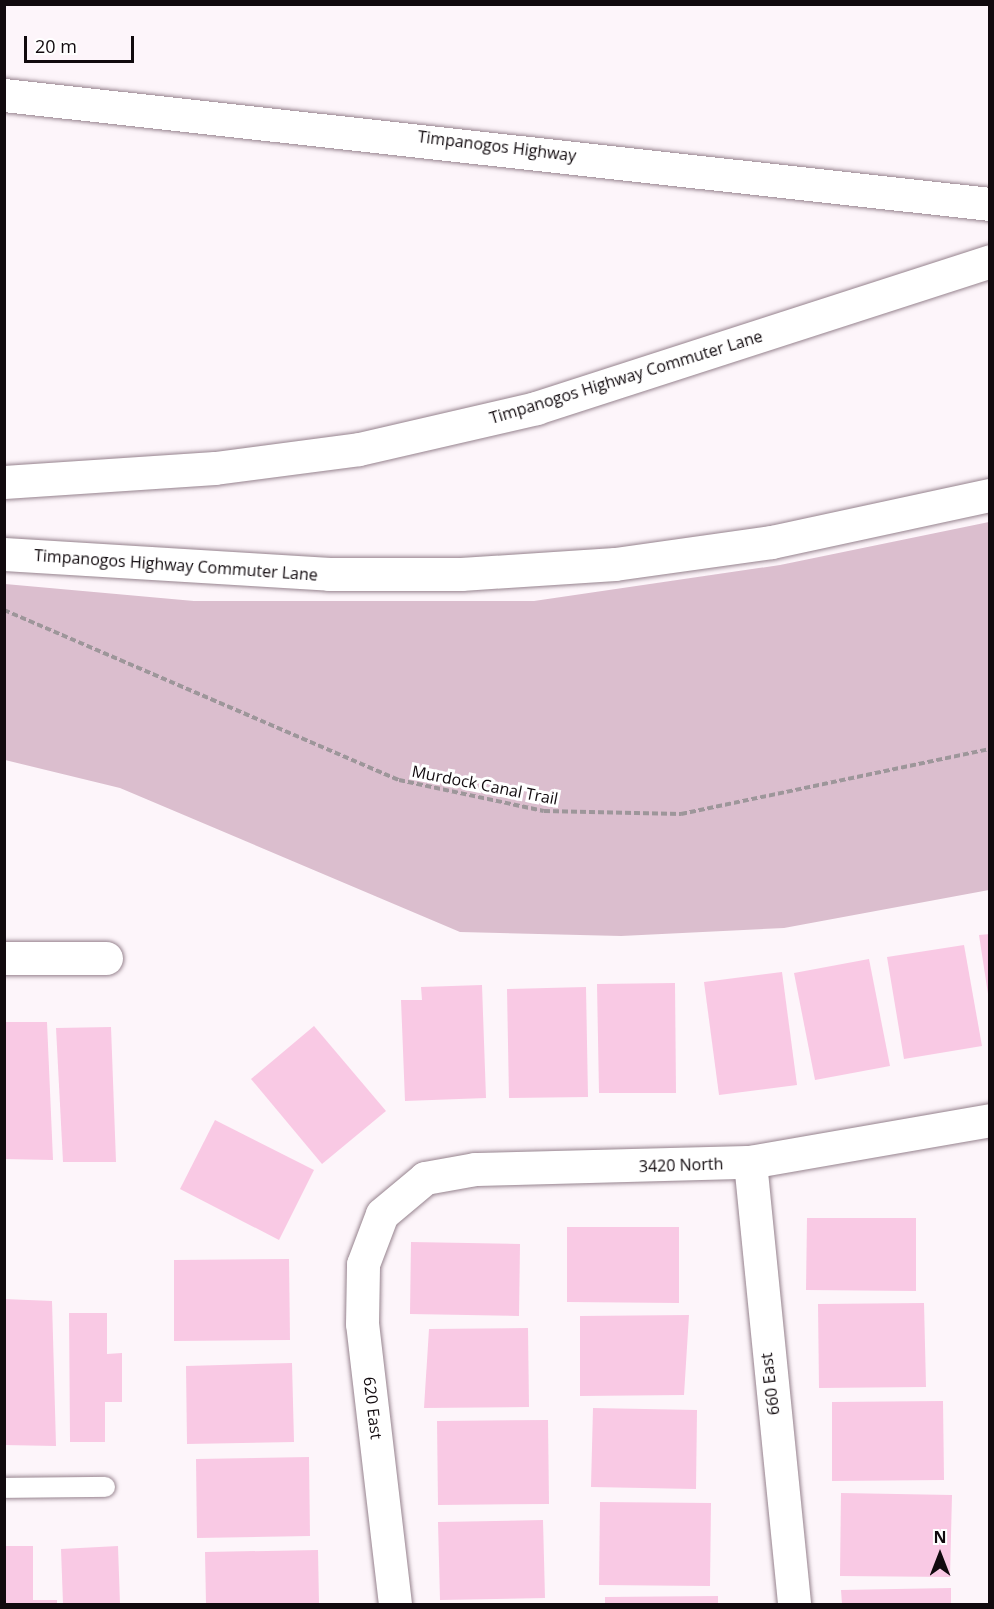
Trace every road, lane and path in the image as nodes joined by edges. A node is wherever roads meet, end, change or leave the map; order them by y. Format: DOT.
graph roads {
  1 [pos="4,95"];
  2 [pos="990,204"];
  3 [pos="990,261"];
  4 [pos="4,482"];
  5 [pos="990,495"];
  6 [pos="4,554"];
  7 [pos="4,610"];
  8 [pos="990,749"];
  9 [pos="4,958"];
  10 [pos="106,958"];
  11 [pos="990,1120"];
  12 [pos="750,1162"];
  13 [pos="382,1214"];
  14 [pos="4,1488"];
  15 [pos="105,1488"];
  16 [pos="395,1605"];
  17 [pos="794,1605"];
  1 -- 2 [label="main road, Timpanogos Highway"];
  3 -- 4 [label="main road, Timpanogos Highway Commuter Lane"];
  5 -- 6 [label="main road, Timpanogos Highway Commuter Lane"];
  7 -- 8 [label="path, Murdock Canal Trail"];
  9 -- 10 [label="main road"];
  11 -- 12 [label="main road, 3420 North"];
  12 -- 13 [label="main road, 3420 North"];
  12 -- 17 [label="main road, 660 East"];
  13 -- 16 [label="main road, 620 East"];
  14 -- 15 [label="lane"];
}
